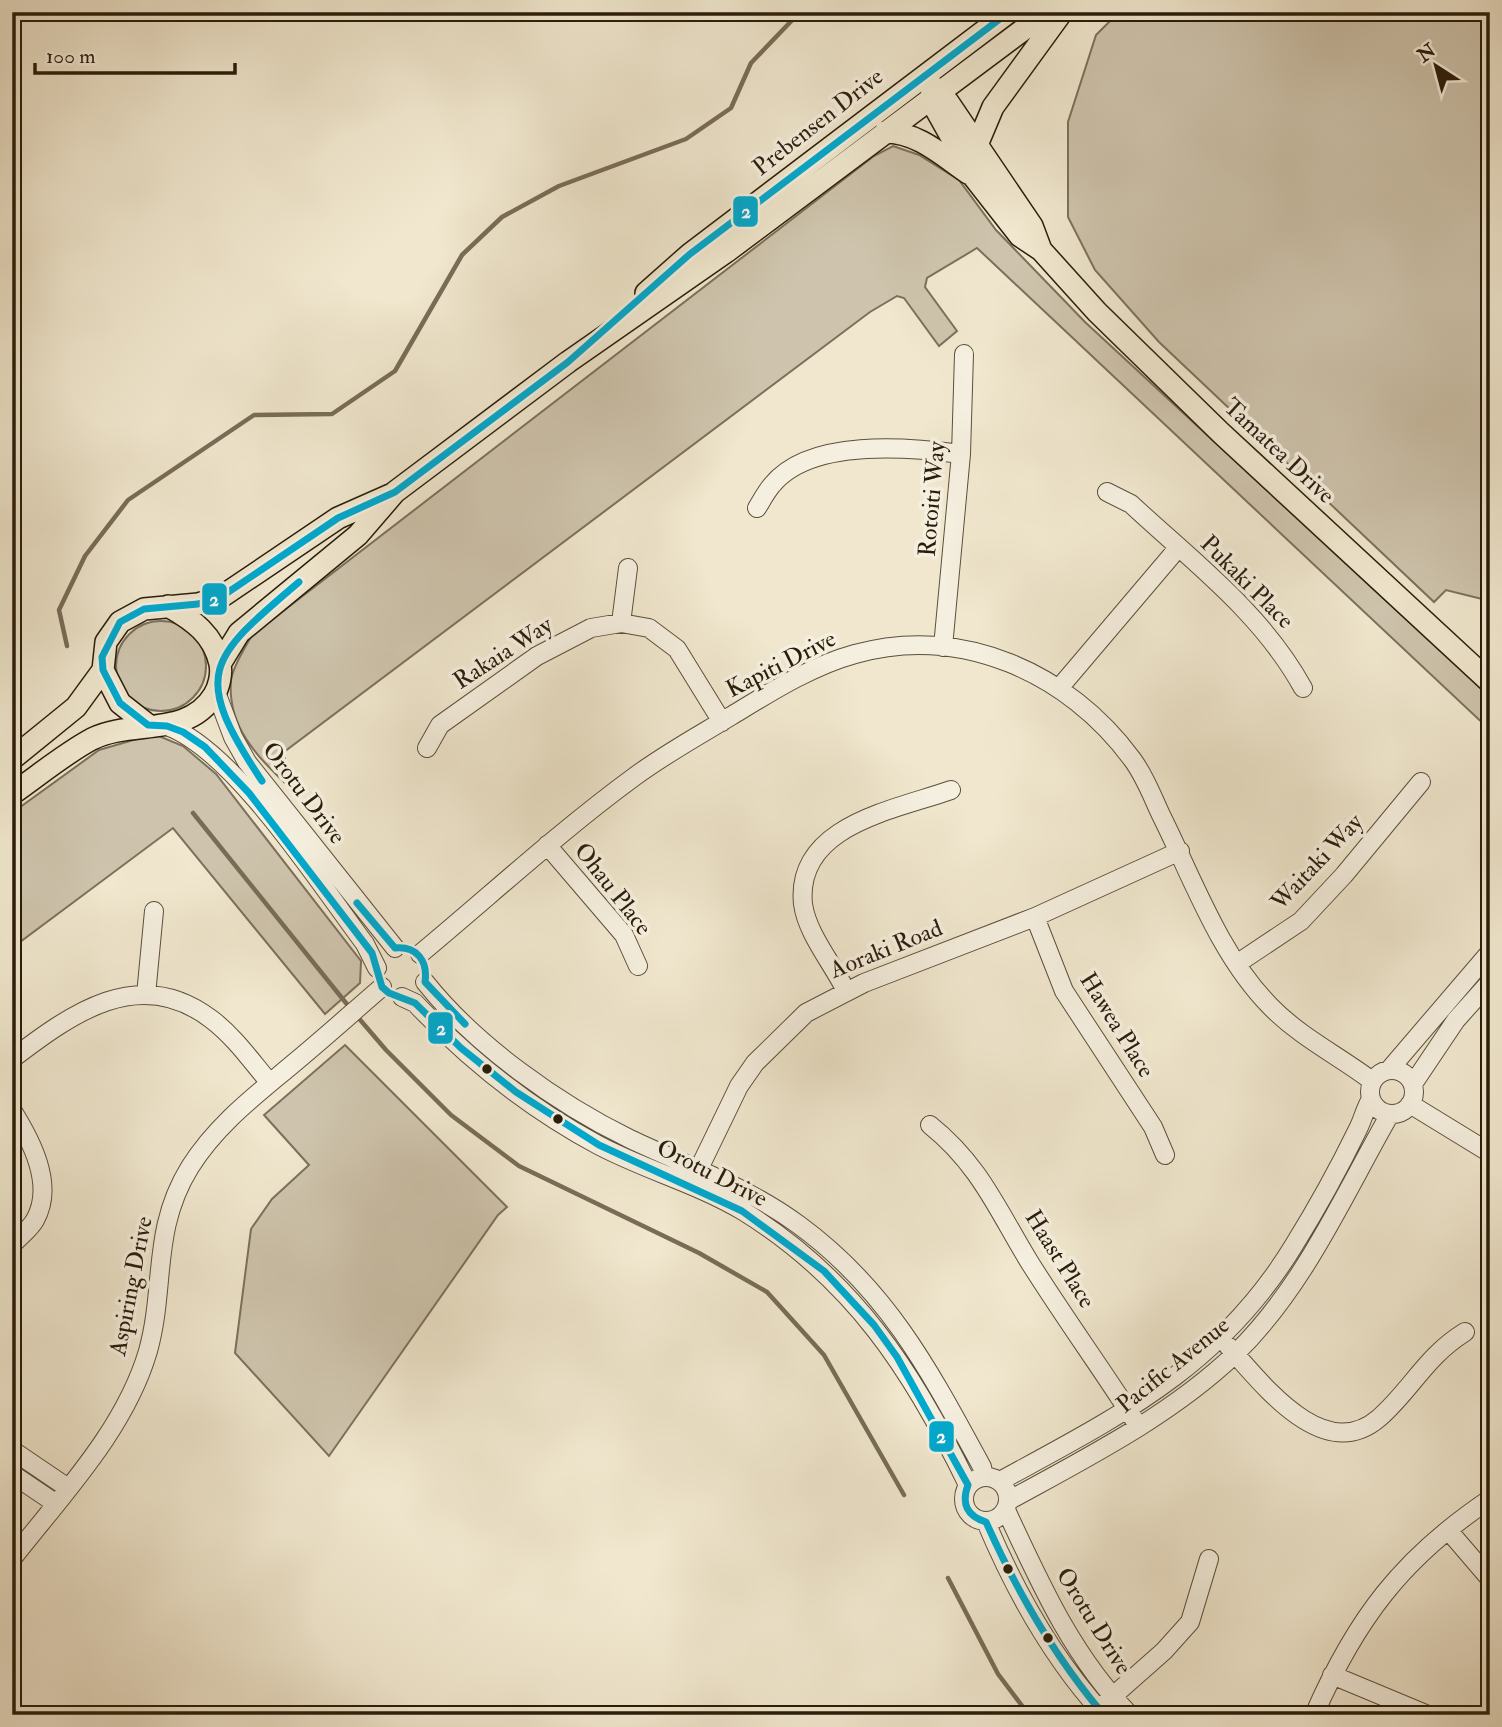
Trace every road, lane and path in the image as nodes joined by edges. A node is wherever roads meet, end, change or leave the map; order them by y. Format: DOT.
graph roads {
  1 [pos="1009,12"];
  2 [pos="1024,12"];
  3 [pos="1047,12"];
  4 [pos="1062,12"];
  5 [pos="933,96"];
  6 [pos="886,132"];
  7 [pos="977,145"];
  8 [pos="972,176"];
  9 [pos="1041,250"];
  10 [pos="690,254"];
  11 [pos="964,354"];
  12 [pos="568,362"];
  13 [pos="961,454"];
  14 [pos="396,492"];
  15 [pos="1107,492"];
  16 [pos="757,508"];
  17 [pos="1178,548"];
  18 [pos="628,568"];
  19 [pos="168,607"];
  20 [pos="621,623"];
  21 [pos="943,647"];
  22 [pos="220,664"];
  23 [pos="103,670"];
  24 [pos="1490,682"];
  25 [pos="1060,687"];
  26 [pos="1303,688"];
  27 [pos="216,692"];
  28 [pos="722,722"];
  29 [pos="157,725"];
  30 [pos="427,748"];
  31 [pos="12,758"];
  32 [pos="1421,782"];
  33 [pos="951,790"];
  34 [pos="12,794"];
  35 [pos="547,845"];
  36 [pos="1180,851"];
  37 [pos="154,911"];
  38 [pos="1035,917"];
  39 [pos="395,948"];
  40 [pos="1490,952"];
  41 [pos="420,954"];
  42 [pos="1238,963"];
  43 [pos="638,966"];
  44 [pos="377,968"];
  45 [pos="425,982"];
  46 [pos="1490,982"];
  47 [pos="383,988"];
  48 [pos="846,991"];
  49 [pos="146,995"];
  50 [pos="401,997"];
  51 [pos="12,1059"];
  52 [pos="1390,1070"];
  53 [pos="270,1083"];
  54 [pos="1413,1084"];
  55 [pos="1372,1090"];
  56 [pos="1410,1104"];
  57 [pos="12,1110"];
  58 [pos="1390,1114"];
  59 [pos="930,1125"];
  60 [pos="1490,1153"];
  61 [pos="1165,1155"];
  62 [pos="695,1177"];
  63 [pos="12,1245"];
  64 [pos="1465,1332"];
  65 [pos="1220,1338"];
  66 [pos="1235,1354"];
  67 [pos="1129,1411"];
  68 [pos="1139,1427"];
  69 [pos="12,1450"];
  70 [pos="12,1474"];
  71 [pos="984,1481"];
  72 [pos="68,1488"];
  73 [pos="1490,1499"];
  74 [pos="55,1503"];
  75 [pos="1007,1505"];
  76 [pos="986,1521"];
  77 [pos="1448,1530"];
  78 [pos="12,1559"];
  79 [pos="1209,1559"];
  80 [pos="1490,1579"];
  81 [pos="1332,1675"];
  82 [pos="1112,1697"];
  83 [pos="1101,1712"];
  84 [pos="1130,1715"];
  85 [pos="1314,1715"];
  86 [pos="1428,1715"];
  1 -- 10 [label="main road, Prebensen Drive"];
  2 -- 5 [label="main road"];
  3 -- 5 [label="main road, Prebensen Drive"];
  4 -- 7 [label="main road"];
  5 -- 6 [label="main road, Prebensen Drive"];
  5 -- 7 [label="main road, Tamatea Drive"];
  5 -- 8 [label="main road, Tamatea Drive"];
  5 -- 10 [label="main road"];
  6 -- 8 [label="main road"];
  6 -- 12 [label="main road, Prebensen Drive"];
  7 -- 9 [label="main road, Tamatea Drive"];
  8 -- 9 [label="main road, Tamatea Drive"];
  9 -- 24 [label="main road, Tamatea Drive"];
  10 -- 12 [label="main road, Prebensen Drive"];
  11 -- 13 [label="street, Rotoiti Way"];
  12 -- 14 [label="main road, Prebensen Drive"];
  13 -- 16 [label="street"];
  13 -- 21 [label="street, Rotoiti Way"];
  14 -- 19 [label="main road, Prebensen Drive"];
  14 -- 22 [label="main road, Prebensen Drive"];
  15 -- 17 [label="street, Pukaki Place"];
  17 -- 25 [label="street, Pukaki Place"];
  17 -- 26 [label="street, Pukaki Place"];
  18 -- 20 [label="street"];
  19 -- 22 [label="main road"];
  19 -- 23 [label="main road"];
  20 -- 28 [label="street, Rakaia Way"];
  20 -- 30 [label="street, Rakaia Way"];
  21 -- 25 [label="street, Kapiti Drive"];
  21 -- 28 [label="street, Kapiti Drive"];
  22 -- 27 [label="main road"];
  23 -- 29 [label="main road"];
  23 -- 31 [label="main road"];
  25 -- 36 [label="street, Kapiti Drive"];
  27 -- 29 [label="main road"];
  27 -- 39 [label="street, Orotu Drive"];
  28 -- 35 [label="street, Kapiti Drive"];
  29 -- 34 [label="main road"];
  29 -- 44 [label="street, Orotu Drive"];
  32 -- 42 [label="street, Waitaki Way"];
  33 -- 48 [label="street"];
  35 -- 41 [label="street, Kapiti Drive"];
  35 -- 43 [label="street, Ohau Place"];
  36 -- 38 [label="street, Aoraki Road"];
  36 -- 42 [label="street, Kapiti Drive"];
  37 -- 49 [label="street"];
  38 -- 48 [label="street, Aoraki Road"];
  38 -- 61 [label="street, Hawea Place"];
  39 -- 41 [label="street"];
  39 -- 44 [label="street"];
  40 -- 52 [label="street"];
  41 -- 45 [label="street"];
  42 -- 55 [label="street, Kapiti Drive"];
  44 -- 47 [label="street"];
  45 -- 50 [label="street"];
  45 -- 62 [label="street, Orotu Drive"];
  46 -- 54 [label="street"];
  47 -- 50 [label="street"];
  47 -- 53 [label="street, Aspiring Drive"];
  48 -- 62 [label="street, Aoraki Road"];
  49 -- 51 [label="street"];
  49 -- 53 [label="street"];
  50 -- 62 [label="street, Orotu Drive"];
  52 -- 54 [label="street"];
  52 -- 55 [label="street"];
  53 -- 72 [label="street, Aspiring Drive"];
  54 -- 56 [label="street"];
  55 -- 58 [label="street"];
  55 -- 65 [label="street, Pacific Avenue"];
  56 -- 58 [label="street"];
  56 -- 60 [label="street"];
  57 -- 63 [label="street"];
  58 -- 66 [label="street, Pacific Avenue"];
  59 -- 67 [label="street, Haast Place"];
  62 -- 71 [label="street, Orotu Drive"];
  64 -- 66 [label="street"];
  65 -- 66 [label="street"];
  65 -- 67 [label="street, Pacific Avenue"];
  66 -- 68 [label="street, Pacific Avenue"];
  67 -- 68 [label="street, Haast Place"];
  67 -- 71 [label="street, Pacific Avenue"];
  68 -- 75 [label="street, Pacific Avenue"];
  69 -- 72 [label="street"];
  70 -- 74 [label="street"];
  71 -- 75 [label="street"];
  71 -- 76 [label="street"];
  72 -- 74 [label="street, Aspiring Drive"];
  73 -- 77 [label="street"];
  74 -- 78 [label="street, Aspiring Drive"];
  75 -- 76 [label="street"];
  75 -- 82 [label="street, Orotu Drive"];
  76 -- 83 [label="street, Orotu Drive"];
  77 -- 80 [label="street"];
  77 -- 81 [label="street"];
  79 -- 82 [label="street"];
  81 -- 85 [label="street"];
  81 -- 86 [label="street"];
  82 -- 83 [label="street"];
  82 -- 84 [label="street, Orotu Drive"];
}
